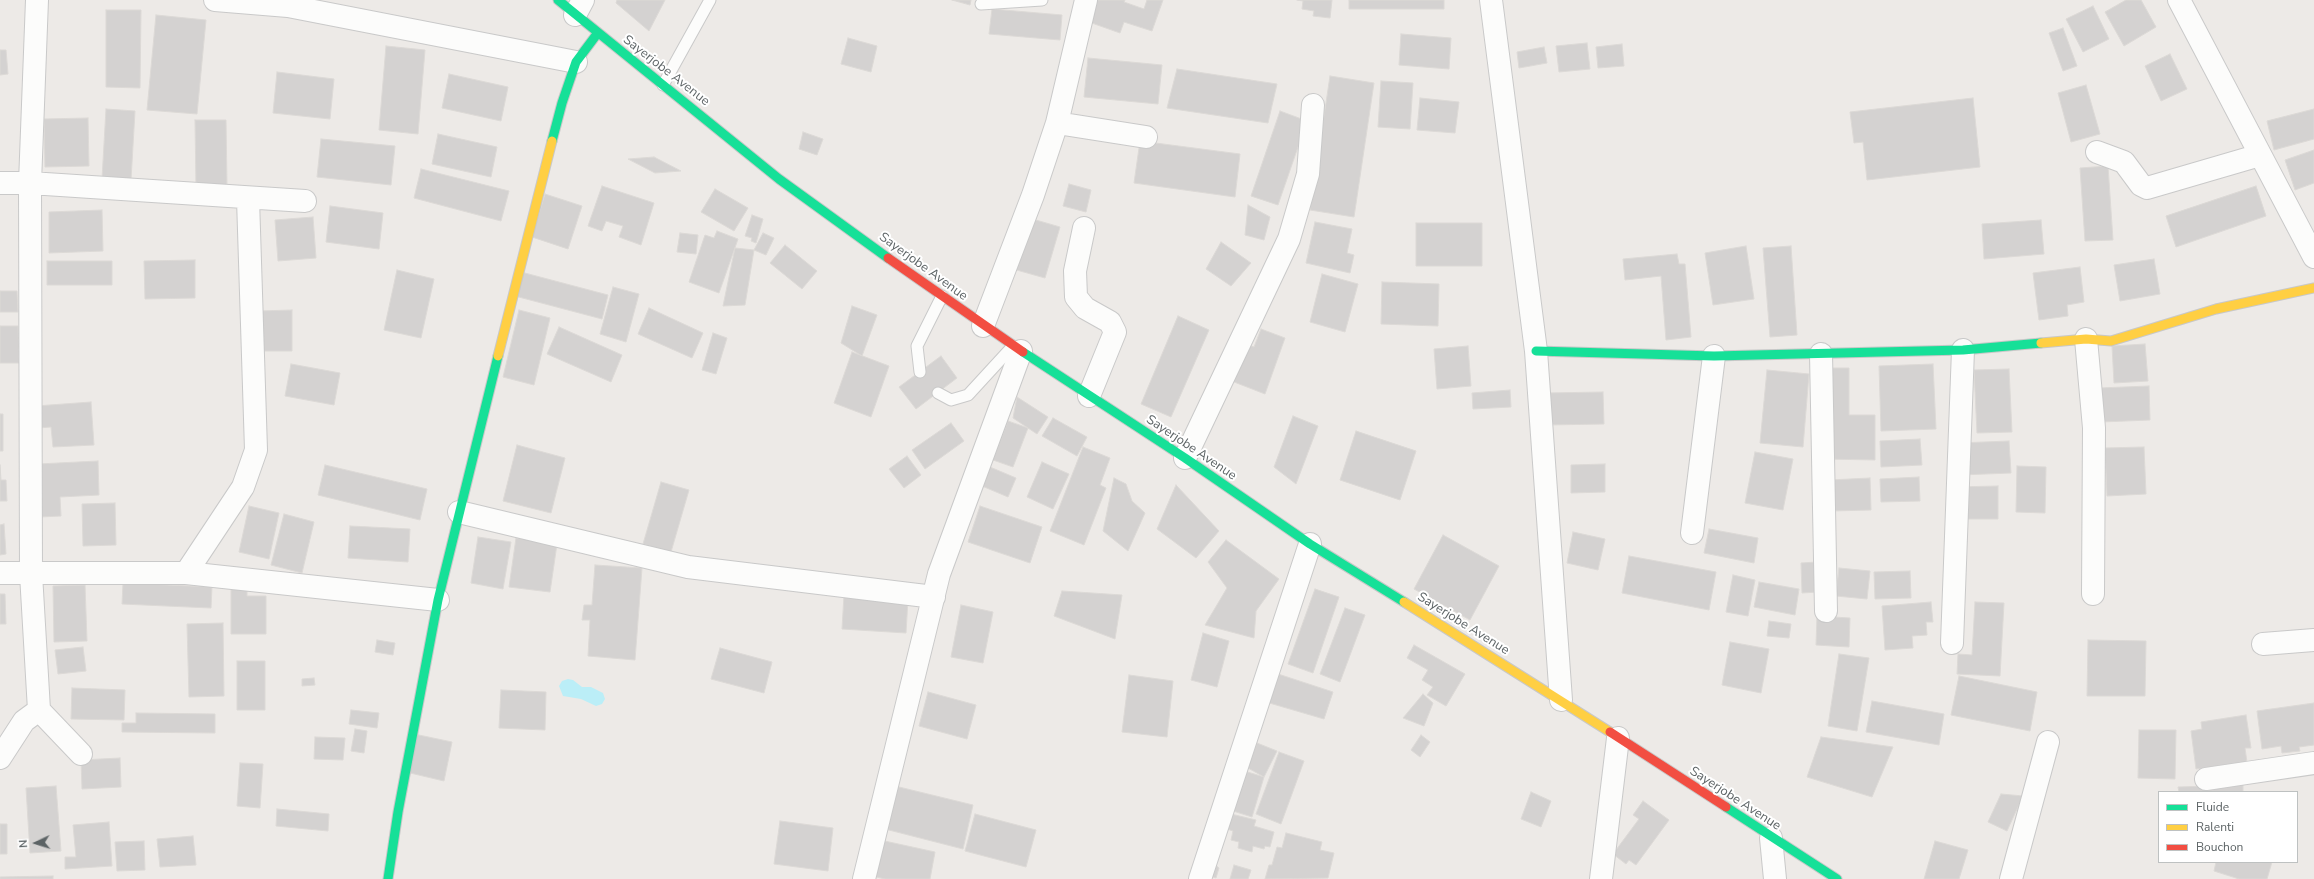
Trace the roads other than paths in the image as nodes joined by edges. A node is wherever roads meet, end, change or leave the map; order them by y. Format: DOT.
graph roads {
  1 [pos="37,0"];
  2 [pos="215,0"];
  3 [pos="558,0"];
  4 [pos="710,0"];
  5 [pos="1042,0"];
  6 [pos="1086,0"];
  7 [pos="1491,0"];
  8 [pos="2179,0"];
  9 [pos="261,1"];
  10 [pos="981,4"];
  11 [pos="579,8"];
  12 [pos="597,34"];
  13 [pos="576,62"];
  14 [pos="662,85"];
  15 [pos="1314,105"];
  16 [pos="1057,123"];
  17 [pos="1146,137"];
  18 [pos="2097,152"];
  19 [pos="2260,154"];
  20 [pos="0,183"];
  21 [pos="30,183"];
  22 [pos="248,198"];
  23 [pos="305,201"];
  24 [pos="1084,228"];
  25 [pos="2314,258"];
  26 [pos="2314,288"];
  27 [pos="942,296"];
  28 [pos="983,326"];
  29 [pos="2086,339"];
  30 [pos="1017,349"];
  31 [pos="1963,350"];
  32 [pos="1536,351"];
  33 [pos="1821,354"];
  34 [pos="1714,356"];
  35 [pos="920,372"];
  36 [pos="938,393"];
  37 [pos="1089,396"];
  38 [pos="1185,458"];
  39 [pos="459,512"];
  40 [pos="1692,533"];
  41 [pos="1310,544"];
  42 [pos="0,573"];
  43 [pos="32,574"];
  44 [pos="186,574"];
  45 [pos="2093,594"];
  46 [pos="934,597"];
  47 [pos="438,600"];
  48 [pos="1826,611"];
  49 [pos="2314,640"];
  50 [pos="1952,643"];
  51 [pos="2263,644"];
  52 [pos="1561,700"];
  53 [pos="39,710"];
  54 [pos="1618,738"];
  55 [pos="2048,742"];
  56 [pos="81,754"];
  57 [pos="0,758"];
  58 [pos="2314,763"];
  59 [pos="2206,779"];
  60 [pos="1771,838"];
  61 [pos="388,879"];
  62 [pos="864,879"];
  63 [pos="1200,879"];
  64 [pos="1601,879"];
  65 [pos="1775,879"];
  66 [pos="1838,879"];
  67 [pos="2011,879"];
  1 -- 21 [label="street"];
  2 -- 9 [label="street"];
  3 -- 11 [label="street, Sayerjobe Avenue"];
  4 -- 14 [label="lane"];
  5 -- 10 [label="lane"];
  6 -- 16 [label="street"];
  7 -- 32 [label="street"];
  8 -- 19 [label="street"];
  9 -- 13 [label="street"];
  11 -- 12 [label="street, Sayerjobe Avenue"];
  12 -- 13 [label="street"];
  12 -- 14 [label="street, Sayerjobe Avenue"];
  13 -- 39 [label="street"];
  14 -- 27 [label="street, Sayerjobe Avenue"];
  15 -- 38 [label="street"];
  16 -- 17 [label="street"];
  16 -- 28 [label="street"];
  18 -- 19 [label="street"];
  19 -- 25 [label="street"];
  20 -- 21 [label="street"];
  21 -- 22 [label="street"];
  21 -- 43 [label="street"];
  22 -- 23 [label="street"];
  22 -- 44 [label="street"];
  24 -- 37 [label="street"];
  26 -- 29 [label="street"];
  27 -- 28 [label="street, Sayerjobe Avenue"];
  27 -- 35 [label="lane"];
  28 -- 30 [label="street, Sayerjobe Avenue"];
  29 -- 31 [label="street"];
  29 -- 45 [label="street"];
  30 -- 36 [label="lane"];
  30 -- 37 [label="street, Sayerjobe Avenue"];
  30 -- 46 [label="street"];
  31 -- 33 [label="street"];
  31 -- 50 [label="street"];
  32 -- 34 [label="street"];
  32 -- 52 [label="street"];
  33 -- 34 [label="street"];
  33 -- 48 [label="street"];
  34 -- 40 [label="street"];
  37 -- 38 [label="street, Sayerjobe Avenue"];
  38 -- 41 [label="street, Sayerjobe Avenue"];
  39 -- 46 [label="street"];
  39 -- 47 [label="street"];
  41 -- 52 [label="street, Sayerjobe Avenue"];
  41 -- 63 [label="street"];
  42 -- 43 [label="street"];
  43 -- 44 [label="street"];
  43 -- 53 [label="street"];
  44 -- 47 [label="street"];
  46 -- 62 [label="street"];
  47 -- 61 [label="street"];
  49 -- 51 [label="street"];
  52 -- 54 [label="street, Sayerjobe Avenue"];
  53 -- 56 [label="street"];
  53 -- 57 [label="street"];
  54 -- 60 [label="street, Sayerjobe Avenue"];
  54 -- 64 [label="street"];
  55 -- 67 [label="street"];
  58 -- 59 [label="street"];
  60 -- 65 [label="street"];
  60 -- 66 [label="street, Sayerjobe Avenue"];
}
